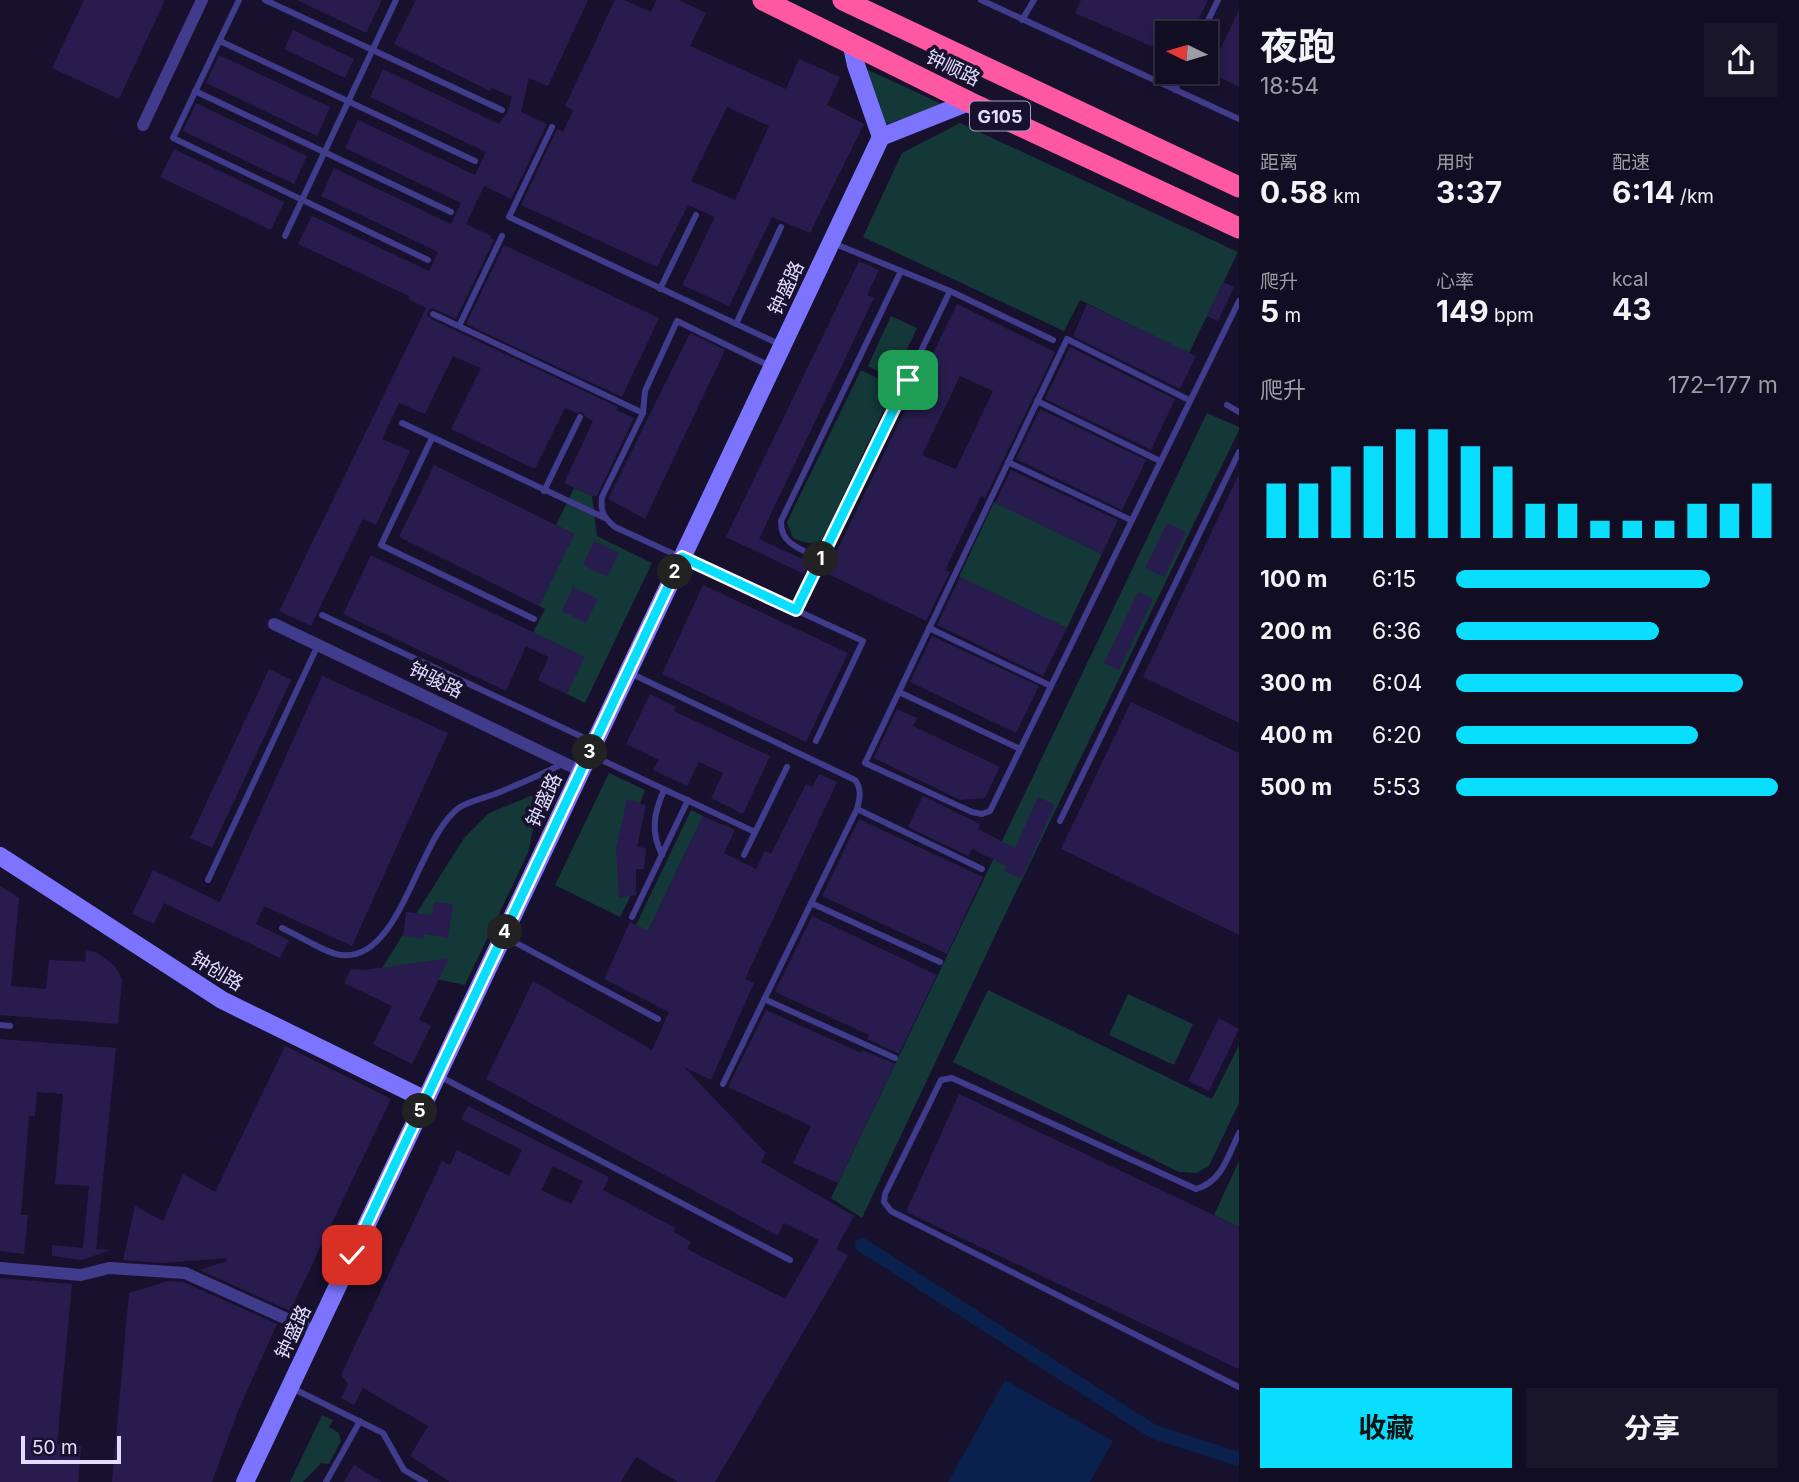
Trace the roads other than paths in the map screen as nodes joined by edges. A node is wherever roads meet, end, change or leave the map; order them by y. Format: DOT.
graph roads {
  1 [pos="202,0"];
  2 [pos="239,0"];
  3 [pos="265,0"];
  4 [pos="396,0"];
  5 [pos="763,0"];
  6 [pos="843,0"];
  7 [pos="981,0"];
  8 [pos="1034,0"];
  9 [pos="1219,0"];
  10 [pos="1023,20"];
  11 [pos="1208,21"];
  12 [pos="219,41"];
  13 [pos="851,42"];
  14 [pos="373,51"];
  15 [pos="1178,84"];
  16 [pos="1175,90"];
  17 [pos="195,91"];
  18 [pos="349,101"];
  19 [pos="969,102"];
  20 [pos="1239,109"];
  21 [pos="502,110"];
  22 [pos="1237,118"];
  23 [pos="143,125"];
  24 [pos="552,127"];
  25 [pos="881,137"];
  26 [pos="325,152"];
  27 [pos="475,161"];
  28 [pos="1239,187"];
  29 [pos="301,201"];
  30 [pos="451,212"];
  31 [pos="696,215"];
  32 [pos="781,226"];
  33 [pos="1239,228"];
  34 [pos="285,236"];
  35 [pos="502,236"];
  36 [pos="831,242"];
  37 [pos="428,260"];
  38 [pos="901,271"];
  39 [pos="660,289"];
  40 [pos="950,291"];
  41 [pos="1239,301"];
  42 [pos="433,314"];
  43 [pos="736,324"];
  44 [pos="458,326"];
  45 [pos="1053,340"];
  46 [pos="782,345"];
  47 [pos="772,367"];
  48 [pos="1189,400"];
  49 [pos="1037,401"];
  50 [pos="1227,405"];
  51 [pos="1239,412"];
  52 [pos="643,413"];
  53 [pos="580,417"];
  54 [pos="402,423"];
  55 [pos="432,438"];
  56 [pos="1239,452"];
  57 [pos="1160,461"];
  58 [pos="1008,462"];
  59 [pos="544,491"];
  60 [pos="605,518"];
  61 [pos="1131,520"];
  62 [pos="682,557"];
  63 [pos="822,559"];
  64 [pos="796,610"];
  65 [pos="322,615"];
  66 [pos="534,619"];
  67 [pos="274,624"];
  68 [pos="929,628"];
  69 [pos="318,645"];
  70 [pos="628,672"];
  71 [pos="1051,686"];
  72 [pos="899,692"];
  73 [pos="816,741"];
  74 [pos="592,748"];
  75 [pos="1020,749"];
  76 [pos="564,763"];
  77 [pos="787,767"];
  78 [pos="581,771"];
  79 [pos="664,790"];
  80 [pos="688,800"];
  81 [pos="857,809"];
  82 [pos="1060,821"];
  83 [pos="755,832"];
  84 [pos="662,855"];
  85 [pos="744,855"];
  86 [pos="0,856"];
  87 [pos="982,869"];
  88 [pos="208,880"];
  89 [pos="811,903"];
  90 [pos="632,917"];
  91 [pos="282,928"];
  92 [pos="503,936"];
  93 [pos="940,962"];
  94 [pos="764,999"];
  95 [pos="658,1018"];
  96 [pos="0,1025"];
  97 [pos="10,1026"];
  98 [pos="895,1058"];
  99 [pos="438,1075"];
  100 [pos="723,1084"];
  101 [pos="426,1100"];
  102 [pos="1239,1133"];
  103 [pos="790,1260"];
  104 [pos="0,1268"];
  105 [pos="316,1332"];
  106 [pos="290,1387"];
  107 [pos="1239,1387"];
  108 [pos="360,1422"];
  109 [pos="245,1482"];
  110 [pos="326,1482"];
  111 [pos="425,1482"];
  1 -- 23 [label="street"];
  2 -- 12 [label="lane"];
  3 -- 14 [label="lane"];
  4 -- 14 [label="lane"];
  5 -- 13 [label="highway, 钟顺路 / G105"];
  6 -- 28 [label="highway, 钟顺路 / G105"];
  7 -- 10 [label="lane"];
  8 -- 10 [label="lane"];
  9 -- 11 [label="lane"];
  10 -- 16 [label="lane"];
  12 -- 17 [label="lane"];
  12 -- 18 [label="lane"];
  13 -- 19 [label="highway, 钟顺路 / G105"];
  13 -- 25 [label="street"];
  14 -- 18 [label="lane"];
  14 -- 21 [label="lane"];
  15 -- 16 [label="lane"];
  16 -- 22 [label="lane"];
  17 -- 26 [label="lane"];
  17 -- 29 [label="lane"];
  18 -- 26 [label="lane"];
  18 -- 27 [label="lane"];
  19 -- 25 [label="street"];
  19 -- 33 [label="highway, 钟顺路 / G105"];
  20 -- 22 [label="lane"];
  24 -- 39 [label="lane"];
  25 -- 36 [label="street, 钟盛路"];
  26 -- 29 [label="lane"];
  26 -- 30 [label="lane"];
  29 -- 34 [label="lane"];
  29 -- 37 [label="lane"];
  31 -- 39 [label="lane"];
  32 -- 43 [label="lane"];
  35 -- 44 [label="lane"];
  36 -- 38 [label="lane"];
  36 -- 46 [label="street, 钟盛路"];
  38 -- 40 [label="lane"];
  38 -- 63 [label="lane"];
  39 -- 43 [label="lane"];
  40 -- 45 [label="lane"];
  40 -- 63 [label="lane"];
  41 -- 48 [label="lane"];
  42 -- 44 [label="lane"];
  43 -- 46 [label="lane"];
  44 -- 52 [label="lane"];
  46 -- 47 [label="street, 钟盛路"];
  47 -- 52 [label="lane"];
  47 -- 62 [label="street, 钟盛路"];
  48 -- 49 [label="lane"];
  48 -- 57 [label="lane"];
  49 -- 57 [label="lane"];
  49 -- 58 [label="lane"];
  50 -- 51 [label="lane"];
  52 -- 60 [label="lane"];
  53 -- 59 [label="lane"];
  54 -- 55 [label="lane"];
  55 -- 59 [label="lane"];
  55 -- 66 [label="lane"];
  56 -- 82 [label="lane"];
  57 -- 61 [label="lane"];
  58 -- 61 [label="lane"];
  58 -- 68 [label="lane"];
  59 -- 60 [label="lane"];
  60 -- 62 [label="lane"];
  61 -- 71 [label="lane"];
  62 -- 64 [label="lane"];
  62 -- 70 [label="street, 钟盛路"];
  63 -- 64 [label="lane"];
  64 -- 73 [label="lane"];
  65 -- 74 [label="lane"];
  67 -- 69 [label="street, 钟骏路"];
  68 -- 71 [label="lane"];
  68 -- 72 [label="lane"];
  69 -- 76 [label="street, 钟骏路"];
  69 -- 88 [label="lane"];
  70 -- 74 [label="street, 钟盛路"];
  70 -- 81 [label="lane"];
  71 -- 75 [label="lane"];
  72 -- 75 [label="lane"];
  72 -- 75 [label="lane"];
  74 -- 78 [label="street, 钟盛路"];
  74 -- 79 [label="lane"];
  76 -- 78 [label="street, 钟骏路"];
  76 -- 91 [label="lane"];
  77 -- 83 [label="lane"];
  78 -- 92 [label="street, 钟盛路"];
  79 -- 80 [label="lane"];
  79 -- 84 [label="lane"];
  80 -- 83 [label="lane"];
  80 -- 84 [label="lane"];
  81 -- 87 [label="lane"];
  81 -- 89 [label="lane"];
  83 -- 85 [label="lane"];
  84 -- 90 [label="lane"];
  86 -- 101 [label="street, 钟创路"];
  89 -- 93 [label="lane"];
  89 -- 94 [label="lane"];
  92 -- 95 [label="lane"];
  92 -- 99 [label="street, 钟盛路"];
  94 -- 98 [label="lane"];
  94 -- 100 [label="lane"];
  96 -- 97 [label="lane"];
  99 -- 101 [label="street, 钟盛路"];
  99 -- 103 [label="lane"];
  101 -- 105 [label="street, 钟盛路"];
  102 -- 107 [label="lane"];
  104 -- 105 [label="street"];
  105 -- 106 [label="street, 钟盛路"];
  106 -- 108 [label="lane"];
  106 -- 109 [label="street, 钟盛路"];
  108 -- 110 [label="lane"];
  108 -- 111 [label="lane"];
}
